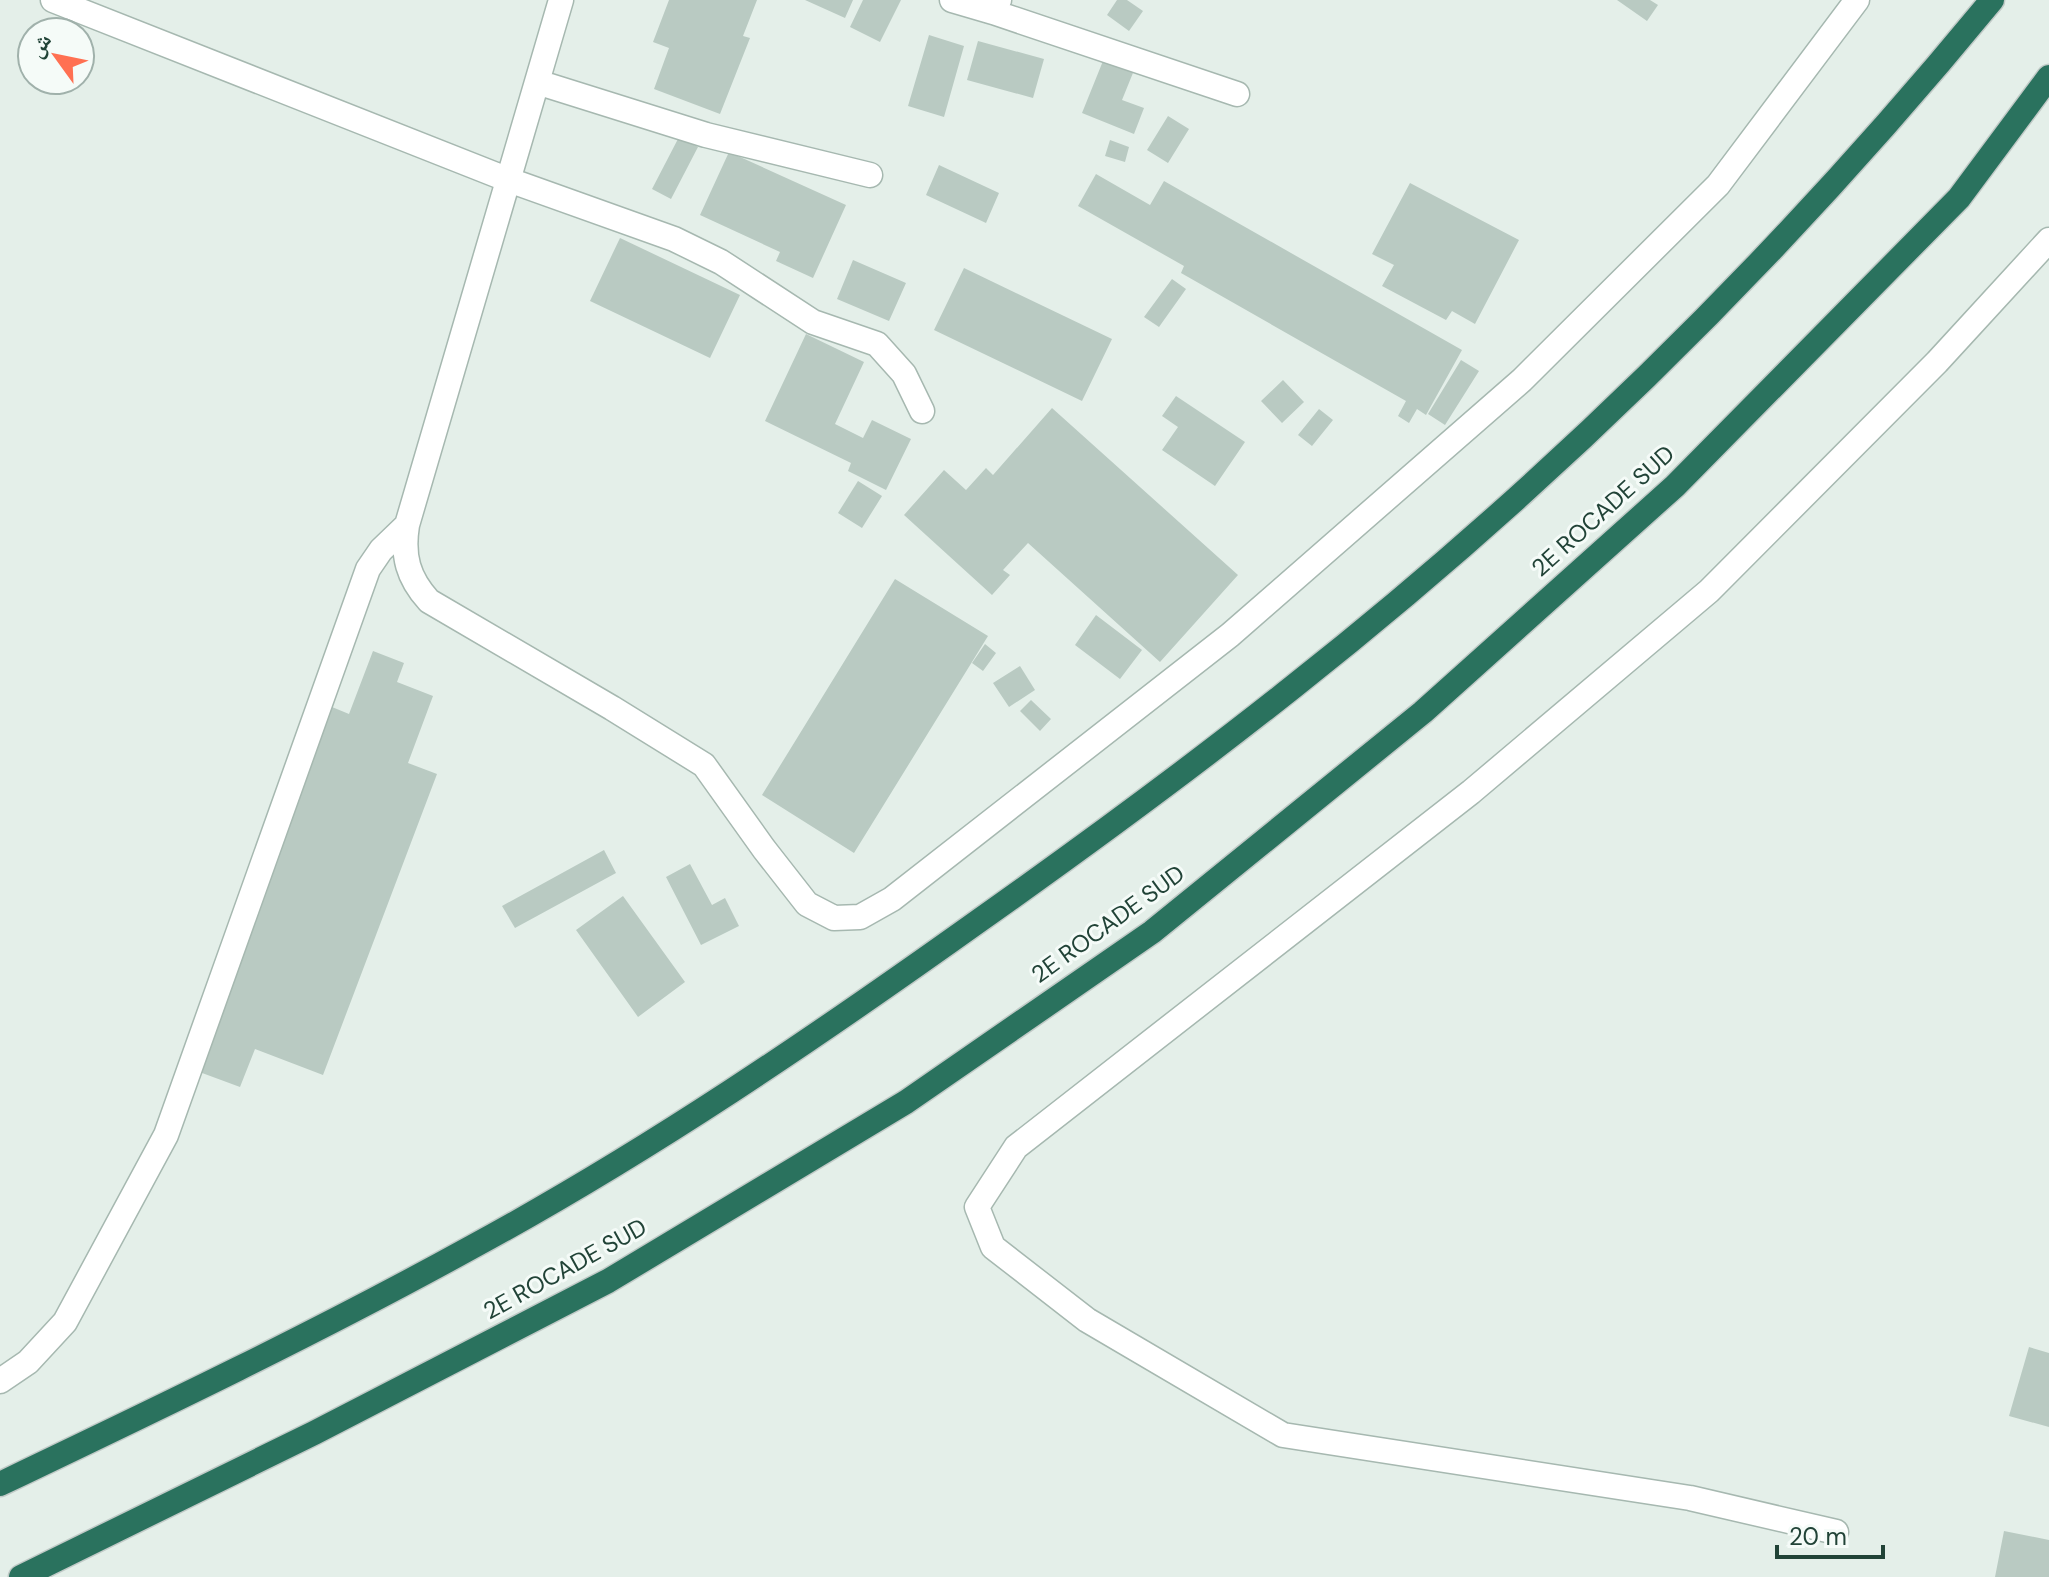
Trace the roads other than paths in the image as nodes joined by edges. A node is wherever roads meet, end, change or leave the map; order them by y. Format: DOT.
graph roads {
  1 [pos="53,0"];
  2 [pos="561,0"];
  3 [pos="952,0"];
  4 [pos="1857,0"];
  5 [pos="1992,0"];
  6 [pos="996,6"];
  7 [pos="2049,77"];
  8 [pos="537,82"];
  9 [pos="1237,94"];
  10 [pos="870,175"];
  11 [pos="509,180"];
  12 [pos="2049,240"];
  13 [pos="922,411"];
  14 [pos="407,525"];
  15 [pos="0,1381"];
  16 [pos="0,1484"];
  17 [pos="1836,1532"];
  18 [pos="21,1577"];
  1 -- 11 [label="street"];
  2 -- 8 [label="street"];
  3 -- 6 [label="street"];
  4 -- 14 [label="street"];
  5 -- 16 [label="highway"];
  6 -- 9 [label="street"];
  7 -- 18 [label="highway, 2E ROCADE SUD"];
  8 -- 10 [label="street"];
  8 -- 11 [label="street"];
  11 -- 13 [label="street"];
  11 -- 14 [label="street"];
  12 -- 17 [label="street"];
  14 -- 15 [label="street"];
}
